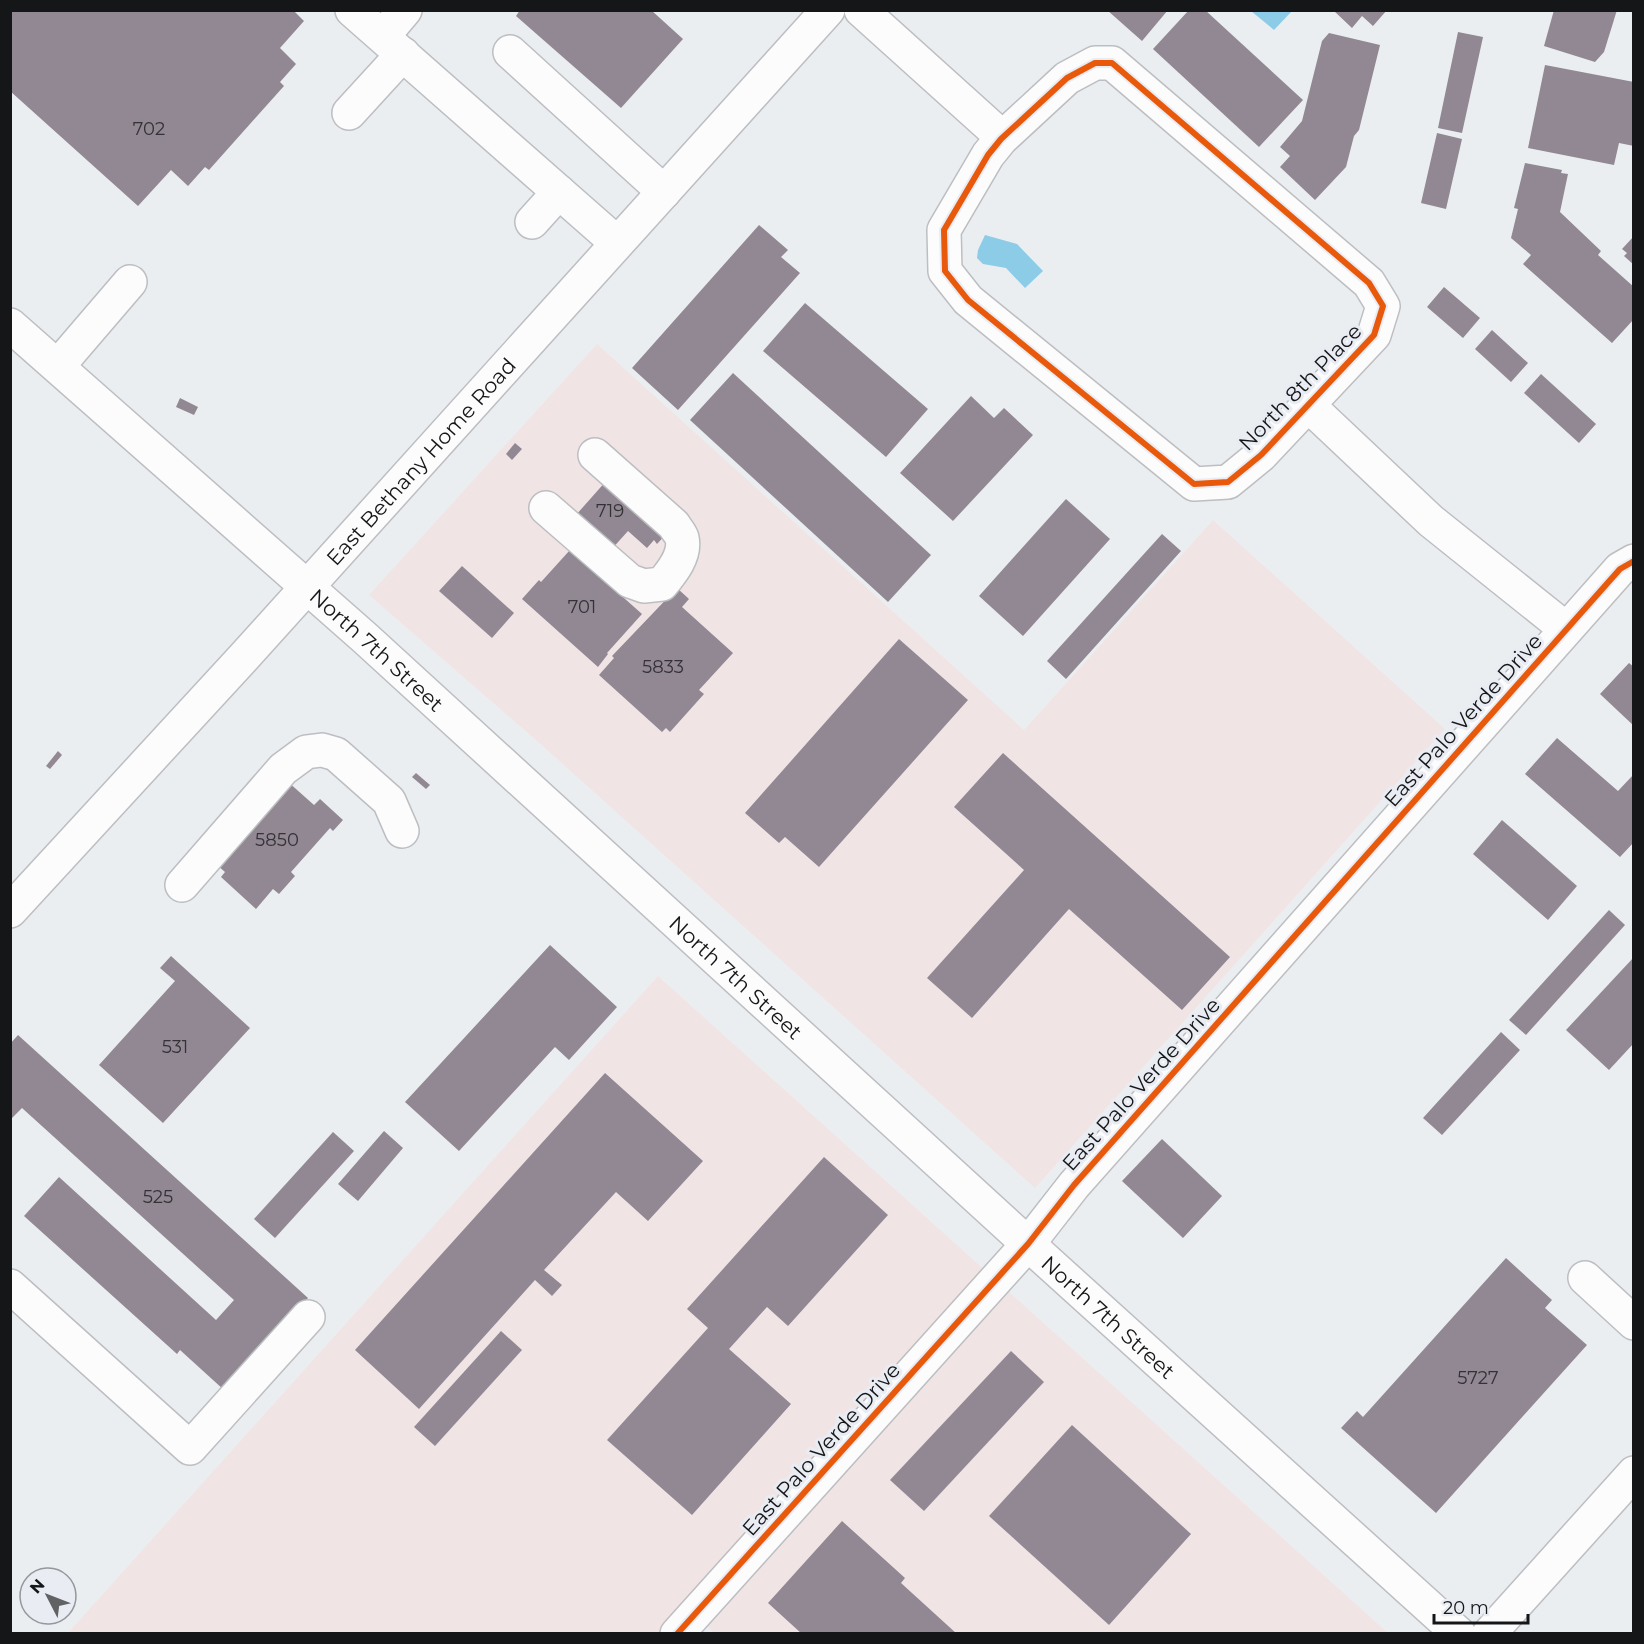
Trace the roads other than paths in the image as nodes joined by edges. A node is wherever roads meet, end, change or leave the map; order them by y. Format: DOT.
graph roads {
  1 [pos="352,10"];
  2 [pos="405,10"];
  3 [pos="828,10"];
  4 [pos="861,10"];
  5 [pos="393,45"];
  6 [pos="510,52"];
  7 [pos="349,113"];
  8 [pos="1002,137"];
  9 [pos="559,192"];
  10 [pos="664,192"];
  11 [pos="532,222"];
  12 [pos="617,243"];
  13 [pos="130,282"];
  14 [pos="10,325"];
  15 [pos="58,366"];
  16 [pos="1308,405"];
  17 [pos="596,455"];
  18 [pos="546,508"];
  19 [pos="1634,561"];
  20 [pos="306,586"];
  21 [pos="1566,629"];
  22 [pos="402,831"];
  23 [pos="182,885"];
  24 [pos="10,911"];
  25 [pos="1028,1244"];
  26 [pos="1585,1278"];
  27 [pos="10,1286"];
  28 [pos="308,1317"];
  29 [pos="1634,1323"];
  30 [pos="1634,1473"];
  31 [pos="677,1634"];
  32 [pos="1459,1634"];
  33 [pos="1489,1634"];
  1 -- 5 [label="street"];
  2 -- 5 [label="street"];
  3 -- 10 [label="street, East Bethany Home Road"];
  4 -- 8 [label="street"];
  5 -- 7 [label="street"];
  5 -- 9 [label="street"];
  6 -- 10 [label="street"];
  8 -- 16 [label="street, North 8th Place"];
  8 -- 16 [label="street, North 8th Place"];
  9 -- 11 [label="street"];
  9 -- 12 [label="street"];
  10 -- 12 [label="street, East Bethany Home Road"];
  12 -- 20 [label="street, East Bethany Home Road"];
  13 -- 15 [label="street"];
  14 -- 15 [label="street, North 7th Street"];
  15 -- 20 [label="street, North 7th Street"];
  16 -- 21 [label="street, North 8th Place"];
  17 -- 18 [label="street"];
  19 -- 21 [label="street, East Palo Verde Drive"];
  20 -- 24 [label="street, East Bethany Home Road"];
  20 -- 25 [label="street, North 7th Street"];
  21 -- 25 [label="street, East Palo Verde Drive"];
  22 -- 23 [label="street"];
  25 -- 31 [label="street, East Palo Verde Drive"];
  25 -- 32 [label="street, North 7th Street"];
  26 -- 29 [label="street"];
  27 -- 28 [label="street"];
  30 -- 33 [label="street"];
}
